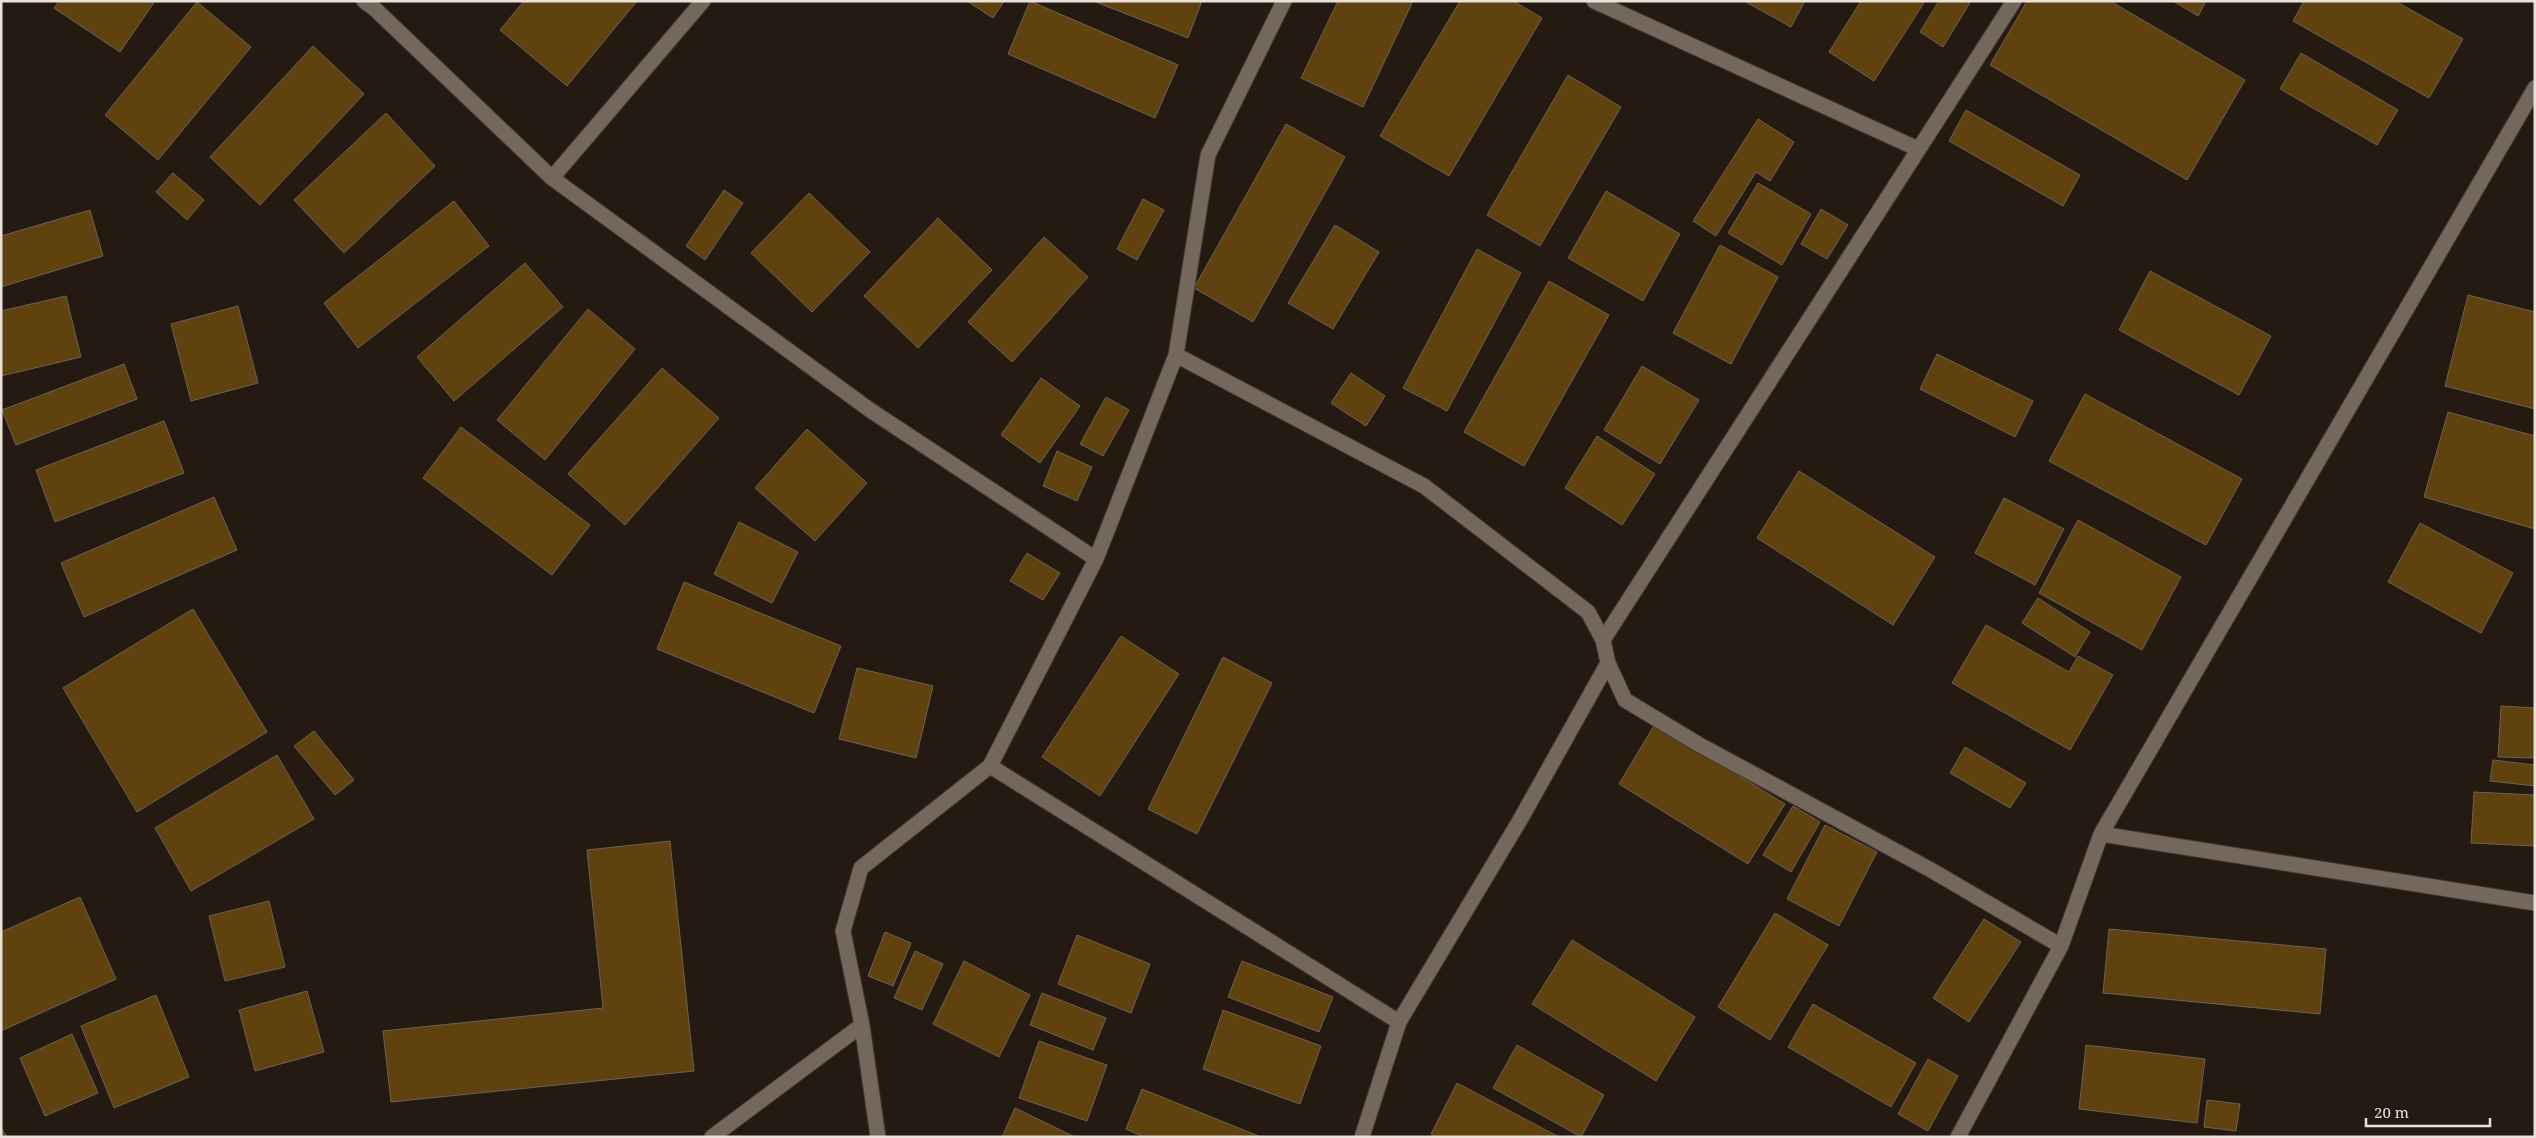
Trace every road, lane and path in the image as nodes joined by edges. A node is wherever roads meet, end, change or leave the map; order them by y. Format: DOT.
graph roads {
  1 [pos="364,1"];
  2 [pos="703,1"];
  3 [pos="1284,1"];
  4 [pos="1594,1"];
  5 [pos="2014,1"];
  6 [pos="2535,88"];
  7 [pos="1918,149"];
  8 [pos="552,178"];
  9 [pos="1176,355"];
  10 [pos="1096,559"];
  11 [pos="1603,640"];
  12 [pos="1608,662"];
  13 [pos="990,766"];
  14 [pos="2101,834"];
  15 [pos="2535,903"];
  16 [pos="2061,946"];
  17 [pos="1399,1022"];
  18 [pos="862,1025"];
  19 [pos="712,1137"];
  20 [pos="878,1137"];
  21 [pos="1362,1137"];
  22 [pos="1958,1137"];
  1 -- 8 [label="street"];
  2 -- 8 [label="street"];
  3 -- 9 [label="street"];
  4 -- 7 [label="street"];
  5 -- 7 [label="street"];
  6 -- 14 [label="street"];
  7 -- 11 [label="street"];
  8 -- 10 [label="street"];
  9 -- 10 [label="street"];
  9 -- 11 [label="street"];
  10 -- 13 [label="street"];
  11 -- 12 [label="street"];
  12 -- 16 [label="street"];
  12 -- 17 [label="street"];
  13 -- 17 [label="street"];
  13 -- 18 [label="street"];
  14 -- 15 [label="street"];
  14 -- 16 [label="street"];
  16 -- 22 [label="street"];
  17 -- 21 [label="street"];
  18 -- 19 [label="street"];
  18 -- 20 [label="street"];
}
